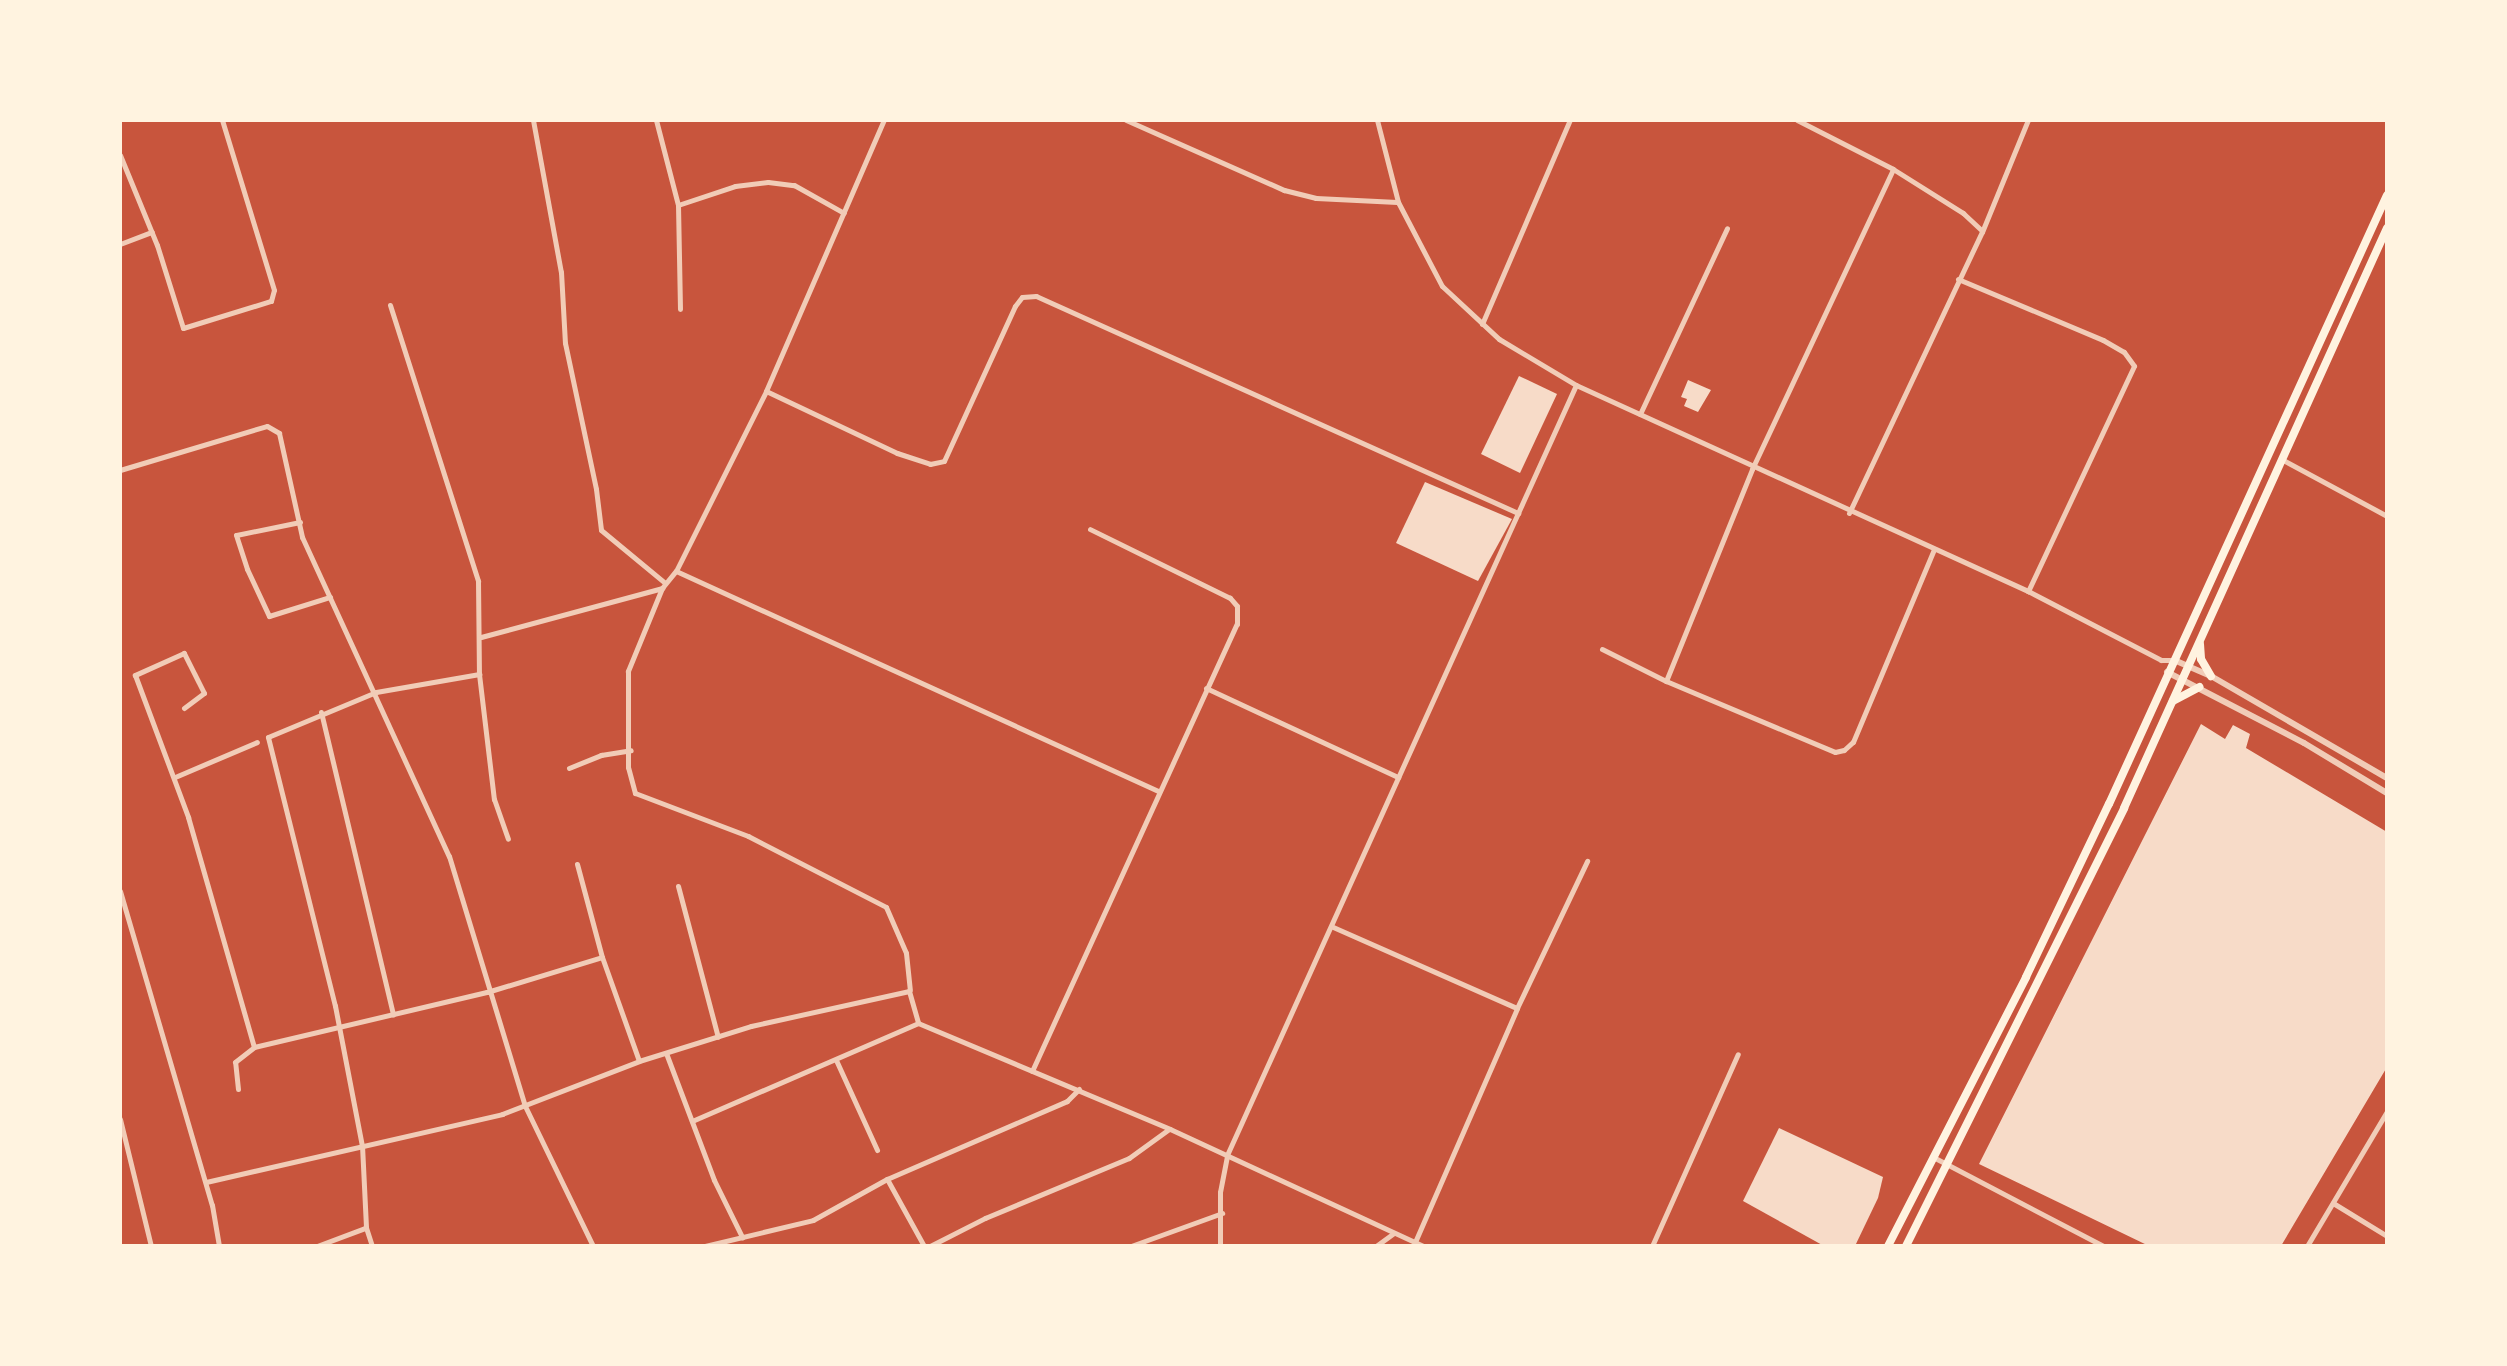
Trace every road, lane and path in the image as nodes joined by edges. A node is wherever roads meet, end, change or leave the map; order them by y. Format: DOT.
graph roads {
  1 [pos="222,120"];
  2 [pos="533,120"];
  3 [pos="656,120"];
  4 [pos="884,120"];
  5 [pos="1126,120"];
  6 [pos="1377,120"];
  7 [pos="1570,120"];
  8 [pos="1796,120"];
  9 [pos="2028,120"];
  10 [pos="120,155"];
  11 [pos="1893,169"];
  12 [pos="2387,195"];
  13 [pos="1398,202"];
  14 [pos="678,204"];
  15 [pos="844,213"];
  16 [pos="1727,228"];
  17 [pos="2387,228"];
  18 [pos="152,232"];
  19 [pos="1982,232"];
  20 [pos="120,244"];
  21 [pos="1958,278"];
  22 [pos="390,305"];
  23 [pos="680,309"];
  24 [pos="1482,324"];
  25 [pos="1576,386"];
  26 [pos="766,391"];
  27 [pos="1640,414"];
  28 [pos="2283,460"];
  29 [pos="120,470"];
  30 [pos="1752,470"];
  31 [pos="1518,512"];
  32 [pos="1849,513"];
  33 [pos="2387,516"];
  34 [pos="300,522"];
  35 [pos="1090,529"];
  36 [pos="1934,549"];
  37 [pos="676,571"];
  38 [pos="663,585"];
  39 [pos="2028,592"];
  40 [pos="330,597"];
  41 [pos="481,637"];
  42 [pos="2201,638"];
  43 [pos="1602,649"];
  44 [pos="2161,660"];
  45 [pos="2173,660"];
  46 [pos="2188,665"];
  47 [pos="2167,672"];
  48 [pos="479,674"];
  49 [pos="2211,676"];
  50 [pos="2182,678"];
  51 [pos="1666,681"];
  52 [pos="2199,687"];
  53 [pos="1206,688"];
  54 [pos="376,692"];
  55 [pos="184,708"];
  56 [pos="2168,709"];
  57 [pos="321,712"];
  58 [pos="258,742"];
  59 [pos="631,750"];
  60 [pos="569,768"];
  61 [pos="175,776"];
  62 [pos="1398,777"];
  63 [pos="2387,778"];
  64 [pos="1158,791"];
  65 [pos="2387,793"];
  66 [pos="508,839"];
  67 [pos="1587,861"];
  68 [pos="577,864"];
  69 [pos="678,886"];
  70 [pos="120,891"];
  71 [pos="1333,927"];
  72 [pos="602,956"];
  73 [pos="910,991"];
  74 [pos="488,992"];
  75 [pos="1517,1008"];
  76 [pos="393,1015"];
  77 [pos="918,1024"];
  78 [pos="339,1029"];
  79 [pos="718,1036"];
  80 [pos="254,1047"];
  81 [pos="666,1053"];
  82 [pos="1738,1054"];
  83 [pos="836,1060"];
  84 [pos="639,1061"];
  85 [pos="1032,1071"];
  86 [pos="1078,1088"];
  87 [pos="238,1089"];
  88 [pos="525,1106"];
  89 [pos="2387,1111"];
  90 [pos="120,1119"];
  91 [pos="692,1121"];
  92 [pos="1170,1129"];
  93 [pos="362,1146"];
  94 [pos="877,1150"];
  95 [pos="1226,1156"];
  96 [pos="1932,1156"];
  97 [pos="1948,1163"];
  98 [pos="886,1179"];
  99 [pos="206,1182"];
  100 [pos="2334,1204"];
  101 [pos="1222,1213"];
  102 [pos="366,1227"];
  103 [pos="1394,1233"];
  104 [pos="2387,1236"];
  105 [pos="742,1237"];
  106 [pos="1415,1242"];
  107 [pos="730,1243"];
  108 [pos="151,1246"];
  109 [pos="219,1246"];
  110 [pos="317,1246"];
  111 [pos="372,1246"];
  112 [pos="593,1246"];
  113 [pos="705,1246"];
  114 [pos="927,1246"];
  115 [pos="1131,1246"];
  116 [pos="1220,1246"];
  117 [pos="1376,1246"];
  118 [pos="1423,1246"];
  119 [pos="1652,1246"];
  120 [pos="1888,1246"];
  121 [pos="1906,1246"];
  122 [pos="2104,1246"];
  123 [pos="2307,1246"];
  1 -- 18 [label="street"];
  2 -- 38 [label="street"];
  3 -- 14 [label="street"];
  4 -- 15 [label="street"];
  5 -- 13 [label="street"];
  6 -- 13 [label="street"];
  7 -- 24 [label="street"];
  8 -- 11 [label="street"];
  9 -- 19 [label="street"];
  10 -- 18 [label="street"];
  11 -- 19 [label="street"];
  11 -- 30 [label="street"];
  12 -- 45 [label="main road"];
  13 -- 24 [label="street"];
  14 -- 15 [label="street"];
  14 -- 23 [label="street"];
  15 -- 26 [label="street"];
  16 -- 27 [label="street"];
  17 -- 28 [label="main road"];
  18 -- 20 [label="street"];
  19 -- 21 [label="street"];
  21 -- 32 [label="street"];
  21 -- 39 [label="street"];
  22 -- 41 [label="street"];
  24 -- 25 [label="street"];
  25 -- 27 [label="street"];
  25 -- 31 [label="street"];
  26 -- 31 [label="street"];
  26 -- 37 [label="street"];
  27 -- 30 [label="street"];
  28 -- 33 [label="street"];
  28 -- 42 [label="main road"];
  29 -- 34 [label="street"];
  30 -- 32 [label="street"];
  30 -- 51 [label="street"];
  31 -- 62 [label="street"];
  32 -- 36 [label="street"];
  34 -- 40 [label="street"];
  34 -- 40 [label="street"];
  35 -- 53 [label="street"];
  36 -- 39 [label="street"];
  36 -- 51 [label="street"];
  37 -- 38 [label="street"];
  37 -- 64 [label="street"];
  38 -- 41 [label="street"];
  38 -- 59 [label="street"];
  39 -- 44 [label="street"];
  40 -- 54 [label="street"];
  41 -- 48 [label="street"];
  42 -- 46 [label="main road"];
  42 -- 49 [label="main road"];
  43 -- 51 [label="street"];
  44 -- 45 [label="street"];
  44 -- 47 [label="street"];
  45 -- 46 [label="street"];
  45 -- 47 [label="main road"];
  46 -- 49 [label="street"];
  46 -- 50 [label="main road"];
  47 -- 50 [label="street"];
  47 -- 96 [label="main road"];
  48 -- 54 [label="street"];
  48 -- 66 [label="street"];
  49 -- 63 [label="street"];
  50 -- 52 [label="street"];
  50 -- 56 [label="main road"];
  52 -- 56 [label="main road"];
  52 -- 65 [label="street"];
  53 -- 62 [label="street"];
  53 -- 64 [label="street"];
  54 -- 57 [label="street"];
  54 -- 74 [label="street"];
  55 -- 61 [label="street"];
  56 -- 97 [label="main road"];
  57 -- 76 [label="street"];
  57 -- 78 [label="street"];
  58 -- 61 [label="street"];
  59 -- 60 [label="street"];
  59 -- 73 [label="street"];
  61 -- 80 [label="street"];
  62 -- 71 [label="street"];
  64 -- 85 [label="street"];
  67 -- 75 [label="street"];
  68 -- 72 [label="street"];
  69 -- 79 [label="street"];
  70 -- 99 [label="street"];
  71 -- 75 [label="street"];
  71 -- 95 [label="street"];
  72 -- 74 [label="street"];
  72 -- 84 [label="street"];
  73 -- 77 [label="street"];
  73 -- 79 [label="street"];
  74 -- 76 [label="street"];
  74 -- 88 [label="street"];
  75 -- 106 [label="street"];
  76 -- 78 [label="street"];
  77 -- 83 [label="street"];
  77 -- 85 [label="street"];
  78 -- 80 [label="street"];
  78 -- 93 [label="street"];
  79 -- 81 [label="street"];
  80 -- 87 [label="street"];
  81 -- 84 [label="street"];
  81 -- 91 [label="street"];
  82 -- 119 [label="street"];
  83 -- 91 [label="street"];
  83 -- 94 [label="street"];
  84 -- 88 [label="street"];
  85 -- 86 [label="street"];
  86 -- 92 [label="street"];
  86 -- 98 [label="street"];
  88 -- 93 [label="street"];
  88 -- 112 [label="street"];
  89 -- 100 [label="street"];
  90 -- 108 [label="street"];
  91 -- 105 [label="street"];
  92 -- 95 [label="street"];
  92 -- 114 [label="street"];
  93 -- 99 [label="street"];
  93 -- 102 [label="street"];
  95 -- 101 [label="street"];
  95 -- 103 [label="street"];
  96 -- 97 [label="street"];
  96 -- 120 [label="main road"];
  97 -- 121 [label="main road"];
  97 -- 122 [label="street"];
  98 -- 105 [label="street"];
  98 -- 114 [label="street"];
  99 -- 109 [label="street"];
  100 -- 104 [label="street"];
  100 -- 123 [label="street"];
  101 -- 115 [label="street"];
  101 -- 116 [label="street"];
  102 -- 110 [label="street"];
  102 -- 111 [label="street"];
  103 -- 106 [label="street"];
  103 -- 117 [label="street"];
  105 -- 107 [label="street"];
  106 -- 118 [label="street"];
  107 -- 113 [label="street"];
}
